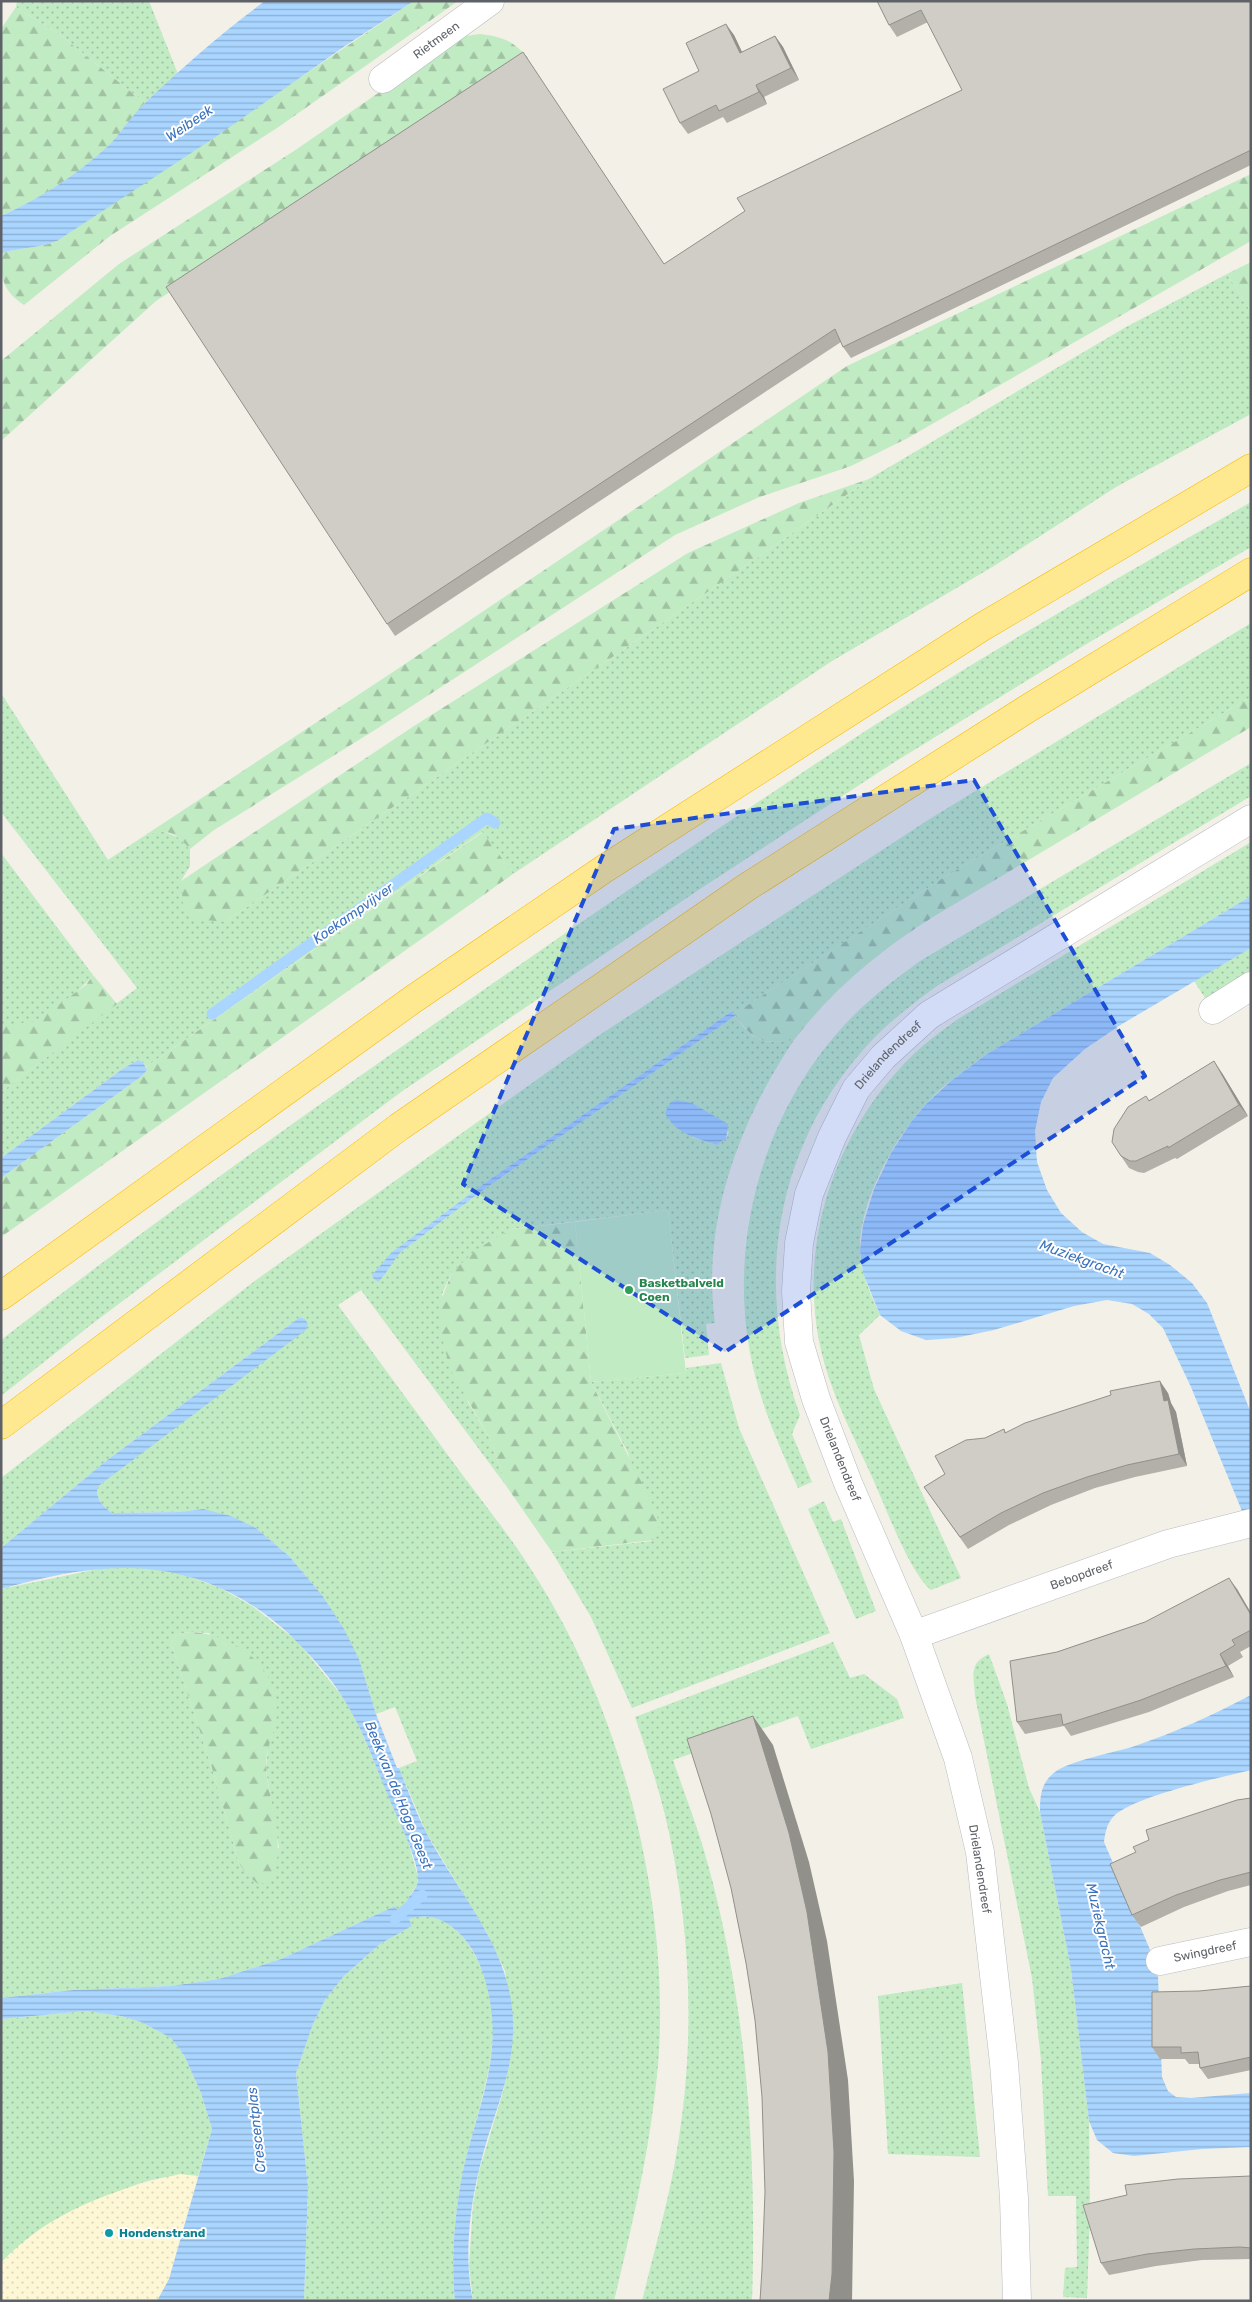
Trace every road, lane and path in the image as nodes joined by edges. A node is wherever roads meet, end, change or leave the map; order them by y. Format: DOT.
graph roads {
  1 [pos="490,1"];
  2 [pos="384,79"];
  3 [pos="1251,468"];
  4 [pos="1251,572"];
  5 [pos="1251,819"];
  6 [pos="1251,986"];
  7 [pos="1213,1010"];
  8 [pos="1,1296"];
  9 [pos="1,1424"];
  10 [pos="1243,1525"];
  11 [pos="914,1635"];
  12 [pos="1251,1942"];
  13 [pos="1160,1961"];
  14 [pos="1017,2301"];
  1 -- 2 [label="street, Rietmeen"];
  3 -- 8 [label="highway"];
  4 -- 9 [label="highway"];
  5 -- 11 [label="street, Drielandendreef"];
  6 -- 7 [label="street"];
  10 -- 11 [label="street, Bebopdreef"];
  11 -- 14 [label="street, Drielandendreef"];
  12 -- 13 [label="street, Swingdreef"];
}
